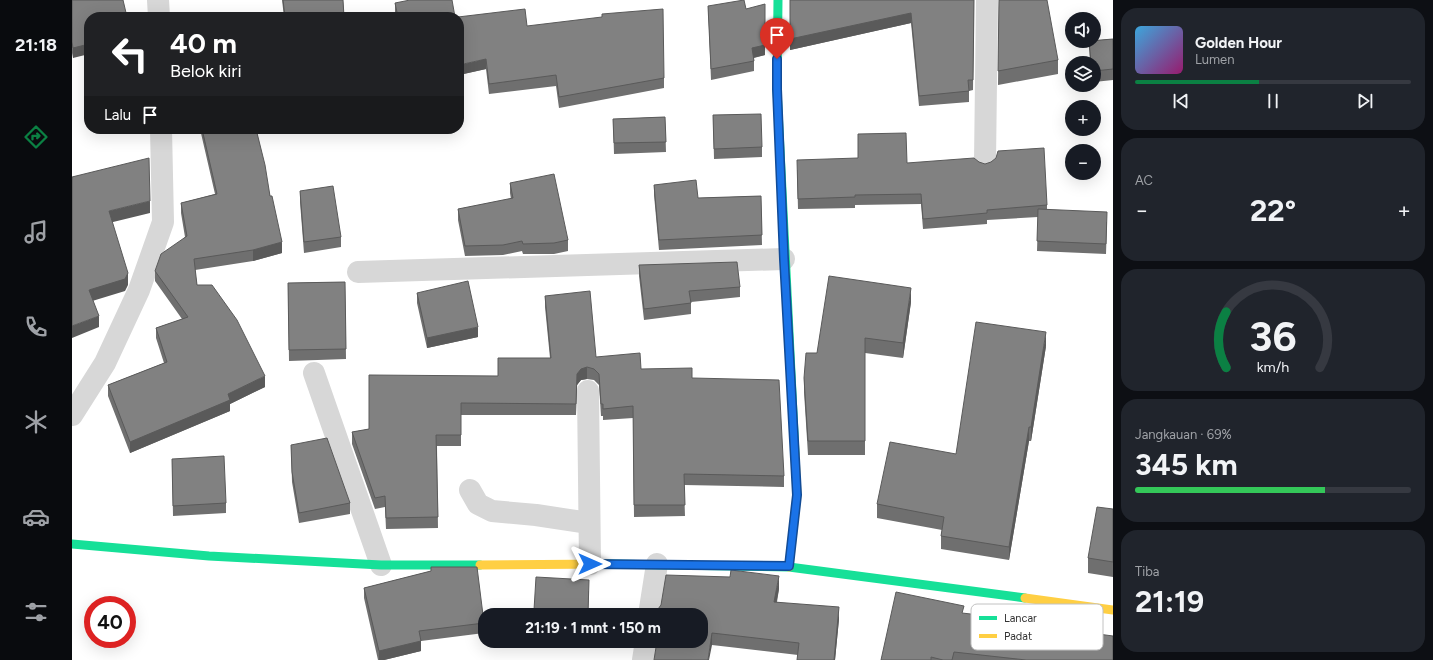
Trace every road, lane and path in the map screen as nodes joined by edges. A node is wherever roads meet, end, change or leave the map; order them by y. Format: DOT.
graph roads {
  1 [pos="158,0"];
  2 [pos="778,0"];
  3 [pos="987,0"];
  4 [pos="159,12"];
  5 [pos="161,134"];
  6 [pos="985,162"];
  7 [pos="784,259"];
  8 [pos="358,272"];
  9 [pos="314,373"];
  10 [pos="588,390"];
  11 [pos="72,415"];
  12 [pos="470,490"];
  13 [pos="589,523"];
  14 [pos="72,544"];
  15 [pos="590,564"];
  16 [pos="657,564"];
  17 [pos="381,565"];
  18 [pos="789,566"];
  19 [pos="1069,604"];
  20 [pos="651,608"];
  21 [pos="1103,609"];
  22 [pos="1113,610"];
  23 [pos="645,648"];
  24 [pos="643,660"];
  1 -- 4 [label="street"];
  2 -- 7 [label="street"];
  3 -- 6 [label="street"];
  5 -- 11 [label="street"];
  7 -- 8 [label="street"];
  7 -- 18 [label="street"];
  9 -- 17 [label="street"];
  10 -- 13 [label="street"];
  12 -- 13 [label="street"];
  13 -- 15 [label="street"];
  14 -- 17 [label="street"];
  15 -- 16 [label="street"];
  15 -- 17 [label="street"];
  16 -- 18 [label="street"];
  16 -- 20 [label="street"];
  18 -- 19 [label="street"];
  21 -- 22 [label="street"];
  23 -- 24 [label="street"];
}
